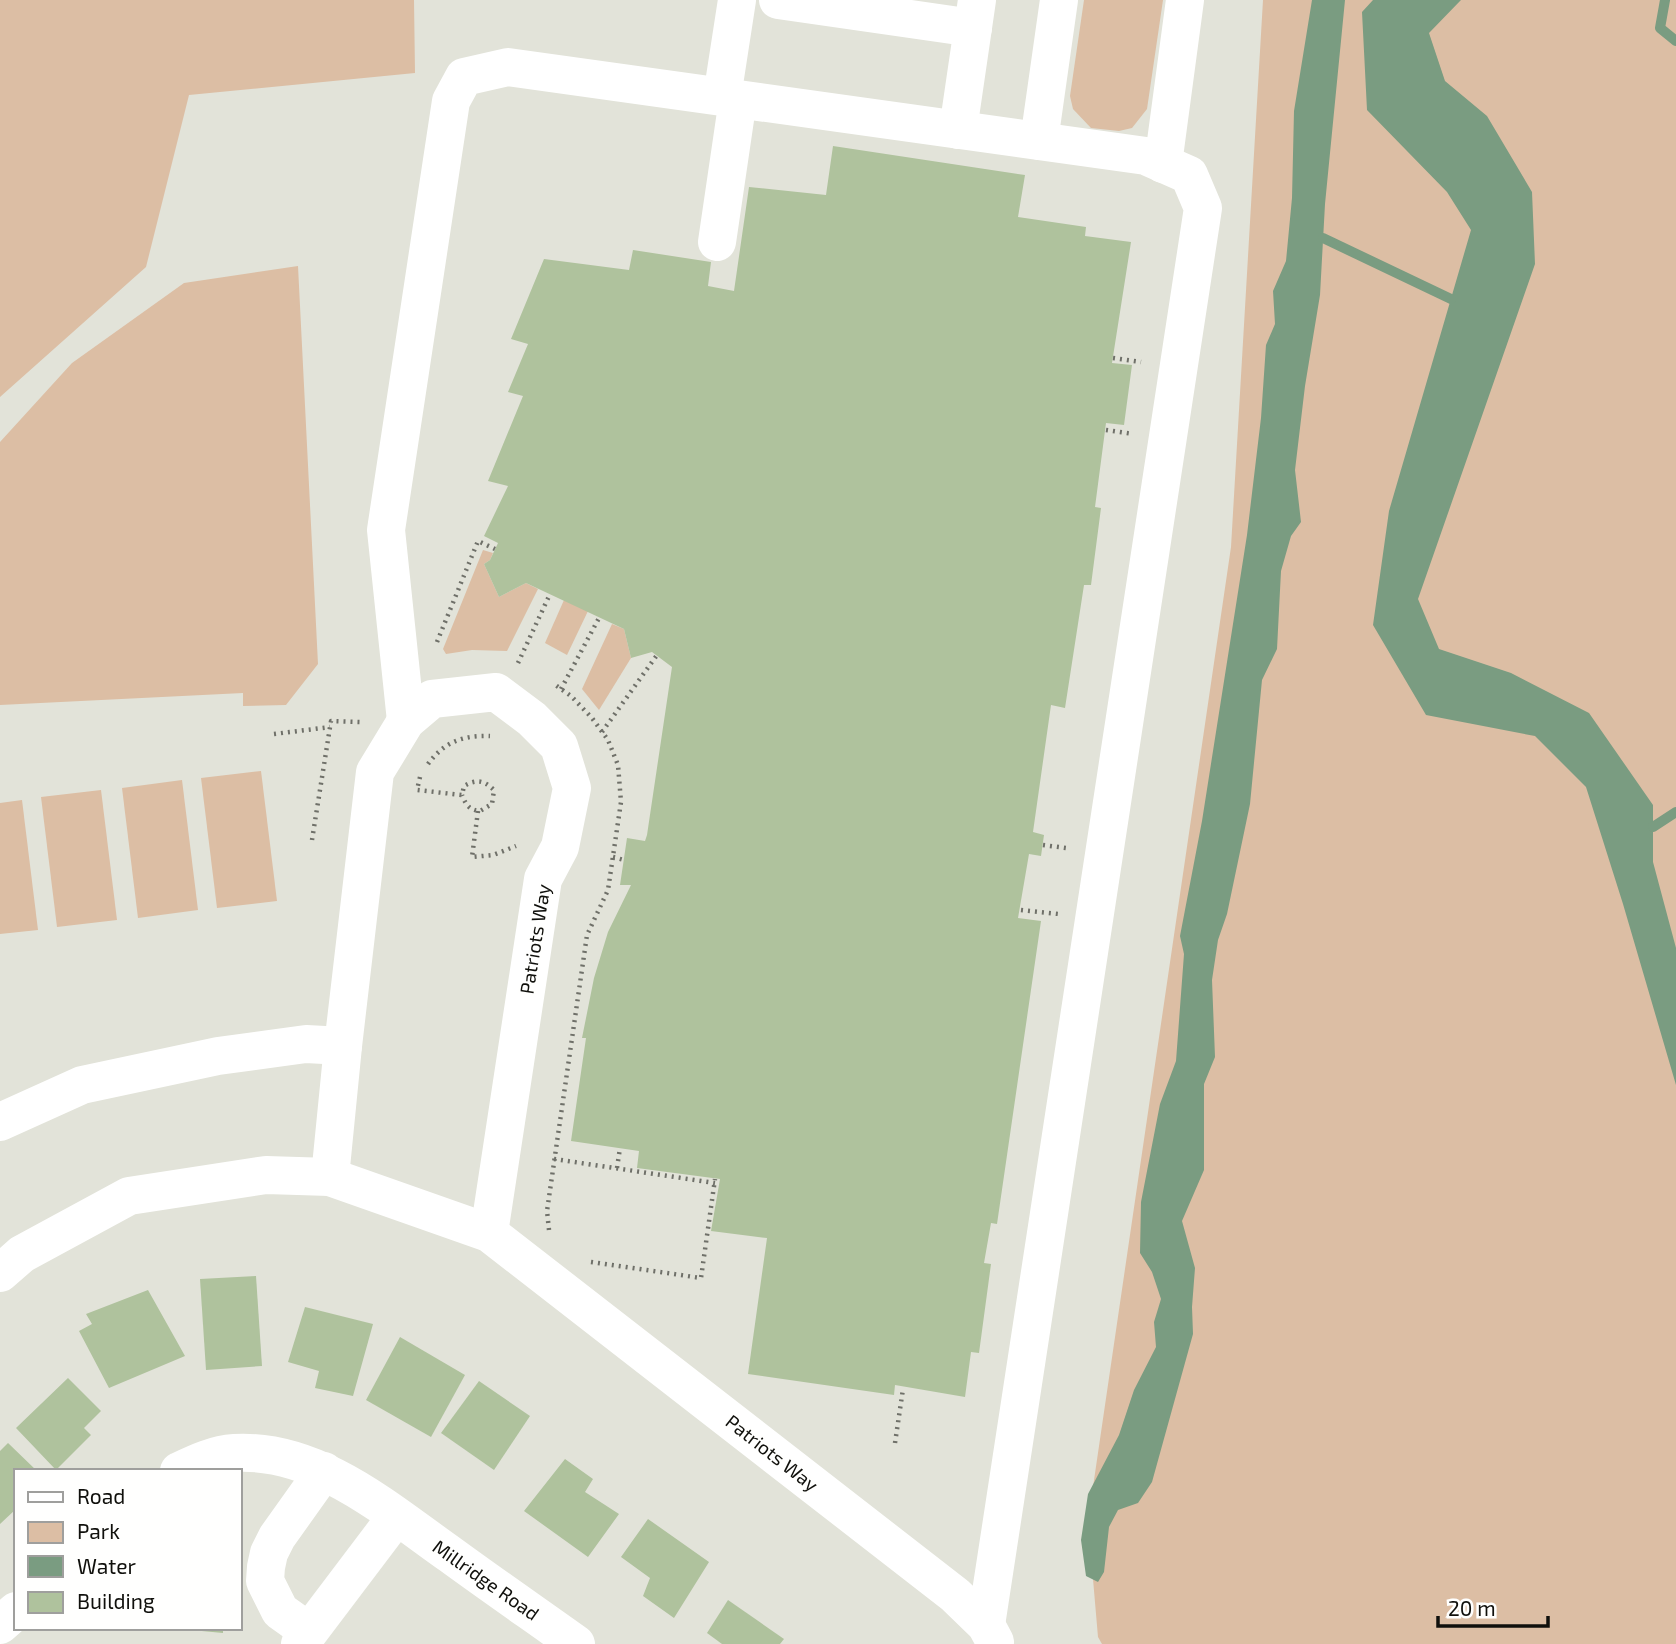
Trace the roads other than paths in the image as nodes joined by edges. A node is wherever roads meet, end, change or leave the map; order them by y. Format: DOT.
graph roads {
  1 [pos="737,0"];
  2 [pos="778,0"];
  3 [pos="1059,0"];
  4 [pos="1185,0"];
  5 [pos="974,14"];
  6 [pos="730,98"];
  7 [pos="958,130"];
  8 [pos="1039,141"];
  9 [pos="1163,164"];
  10 [pos="717,242"];
  11 [pos="406,721"];
  12 [pos="343,1046"];
  13 [pos="0,1122"];
  14 [pos="330,1177"];
  15 [pos="489,1233"];
  16 [pos="0,1273"];
  17 [pos="183,1469"];
  18 [pos="324,1471"];
  19 [pos="396,1517"];
  20 [pos="14,1613"];
  21 [pos="0,1625"];
  22 [pos="991,1634"];
  23 [pos="304,1638"];
  24 [pos="576,1644"];
  1 -- 6 [label="street"];
  2 -- 5 [label="street"];
  3 -- 8 [label="street"];
  4 -- 9 [label="street"];
  5 -- 7 [label="street"];
  6 -- 7 [label="street"];
  6 -- 10 [label="street"];
  6 -- 11 [label="street"];
  7 -- 8 [label="street"];
  8 -- 9 [label="street"];
  9 -- 22 [label="street"];
  11 -- 12 [label="street, Patriots Way"];
  11 -- 15 [label="street, Patriots Way"];
  12 -- 13 [label="street"];
  12 -- 14 [label="street, Patriots Way"];
  14 -- 15 [label="street, Patriots Way"];
  14 -- 16 [label="street, Patriots Way"];
  15 -- 22 [label="street, Patriots Way"];
  17 -- 18 [label="street, Millridge Road"];
  18 -- 19 [label="street, Millridge Road"];
  18 -- 23 [label="street"];
  19 -- 23 [label="street"];
  19 -- 24 [label="street, Millridge Road"];
  20 -- 21 [label="street"];
}
